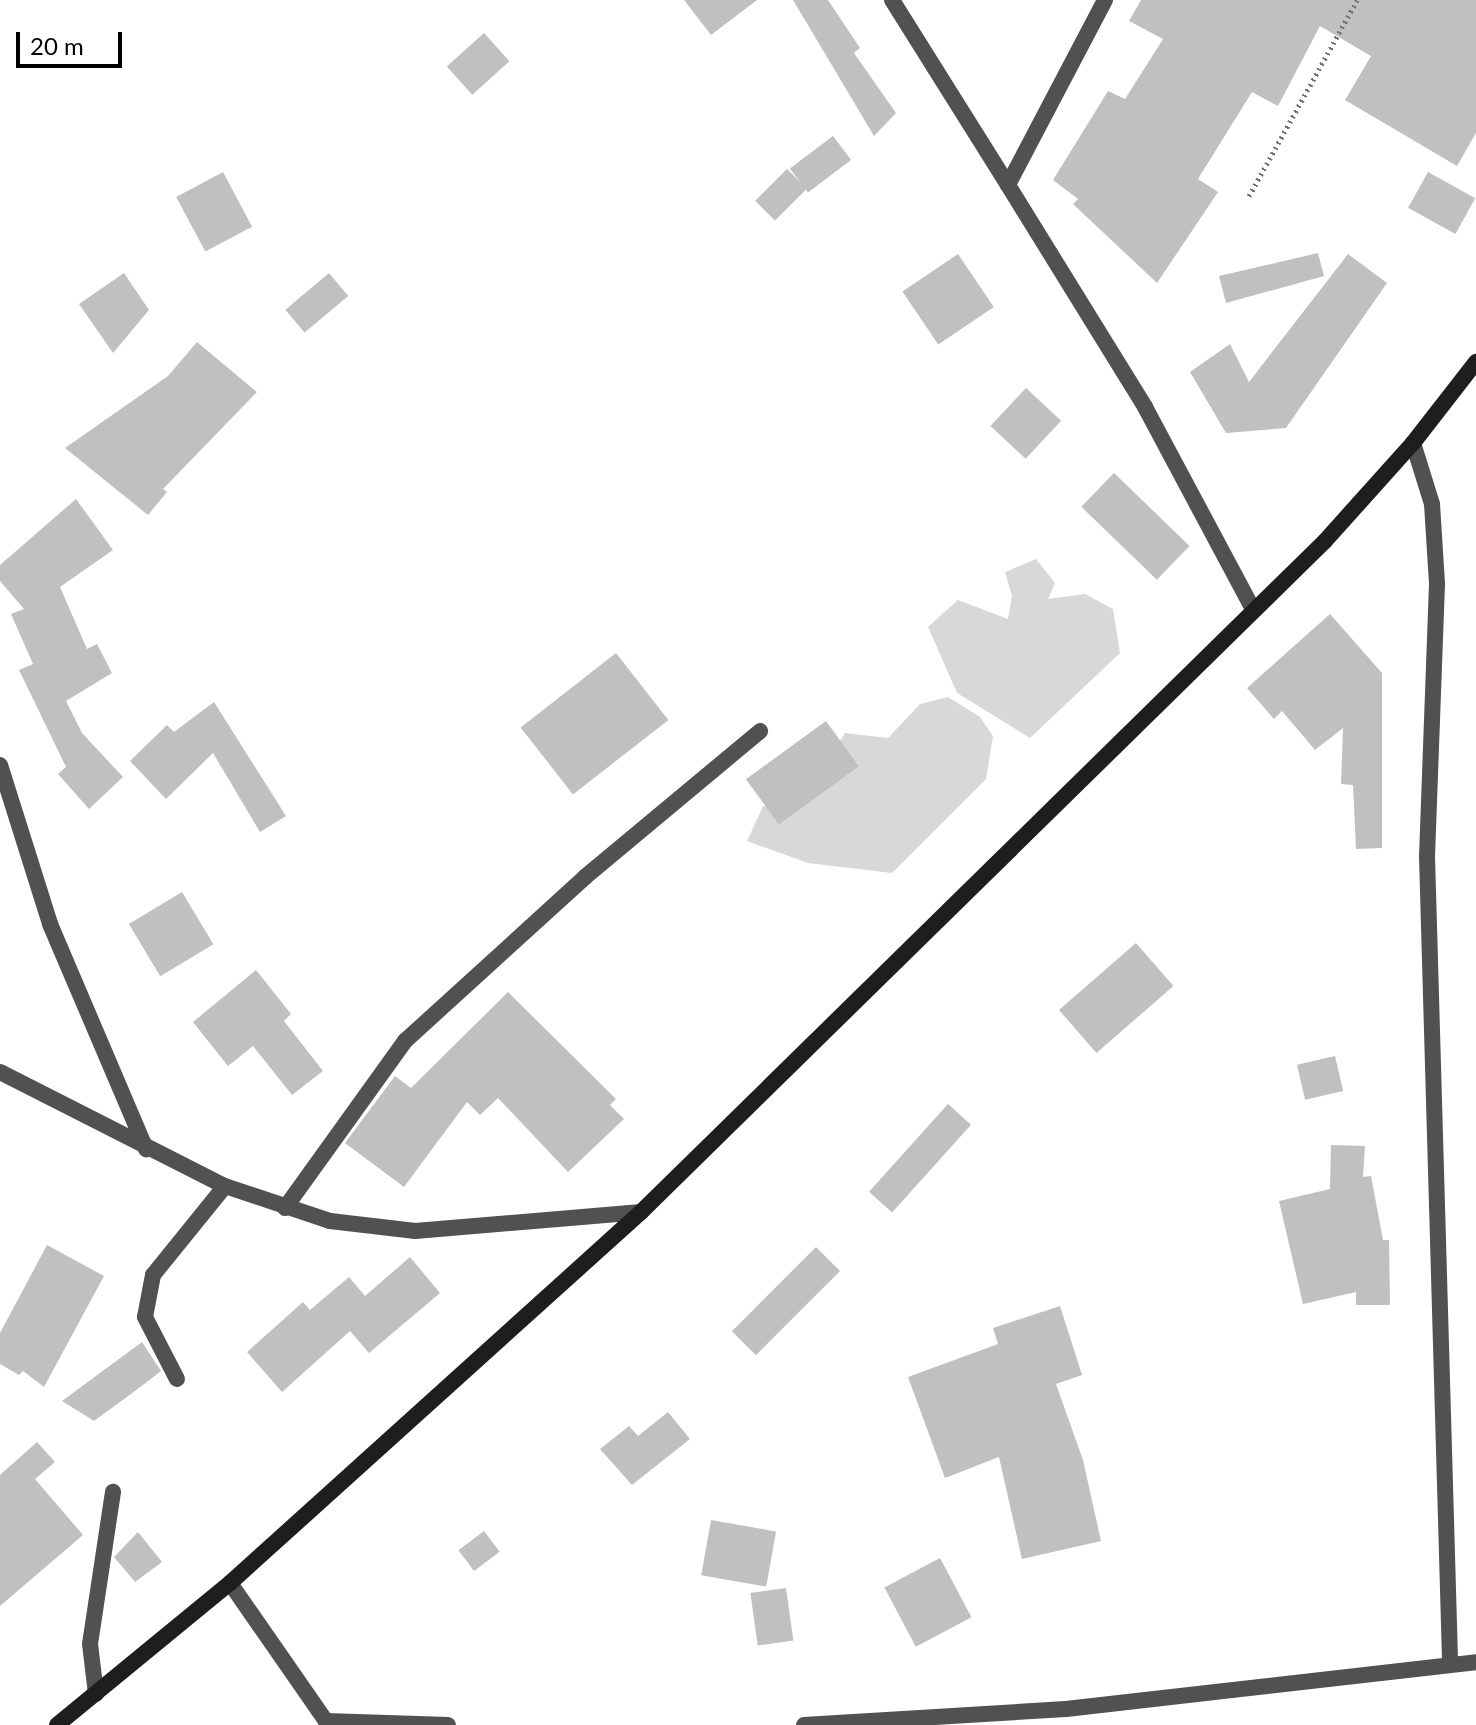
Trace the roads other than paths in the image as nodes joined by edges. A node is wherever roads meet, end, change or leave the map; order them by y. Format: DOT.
graph roads {
  1 [pos="892,0"];
  2 [pos="1105,0"];
  3 [pos="1008,185"];
  4 [pos="1476,362"];
  5 [pos="1413,443"];
  6 [pos="1253,609"];
  7 [pos="760,731"];
  8 [pos="0,765"];
  9 [pos="0,1072"];
  10 [pos="146,1149"];
  11 [pos="225,1186"];
  12 [pos="285,1208"];
  13 [pos="641,1212"];
  14 [pos="177,1379"];
  15 [pos="113,1492"];
  16 [pos="230,1583"];
  17 [pos="1450,1661"];
  18 [pos="1476,1662"];
  19 [pos="96,1694"];
  20 [pos="326,1723"];
  21 [pos="57,1725"];
  22 [pos="448,1725"];
  23 [pos="804,1725"];
  1 -- 3 [label="street"];
  2 -- 3 [label="street"];
  3 -- 6 [label="street"];
  4 -- 5 [label="main road"];
  5 -- 6 [label="main road"];
  5 -- 17 [label="street"];
  6 -- 13 [label="main road"];
  7 -- 12 [label="street"];
  8 -- 10 [label="street"];
  9 -- 10 [label="street"];
  10 -- 11 [label="street"];
  11 -- 12 [label="street"];
  11 -- 14 [label="street"];
  12 -- 13 [label="street"];
  13 -- 16 [label="main road"];
  15 -- 19 [label="street"];
  16 -- 19 [label="main road"];
  16 -- 20 [label="street"];
  17 -- 18 [label="street"];
  17 -- 23 [label="street"];
  19 -- 21 [label="main road"];
  20 -- 22 [label="street"];
}
